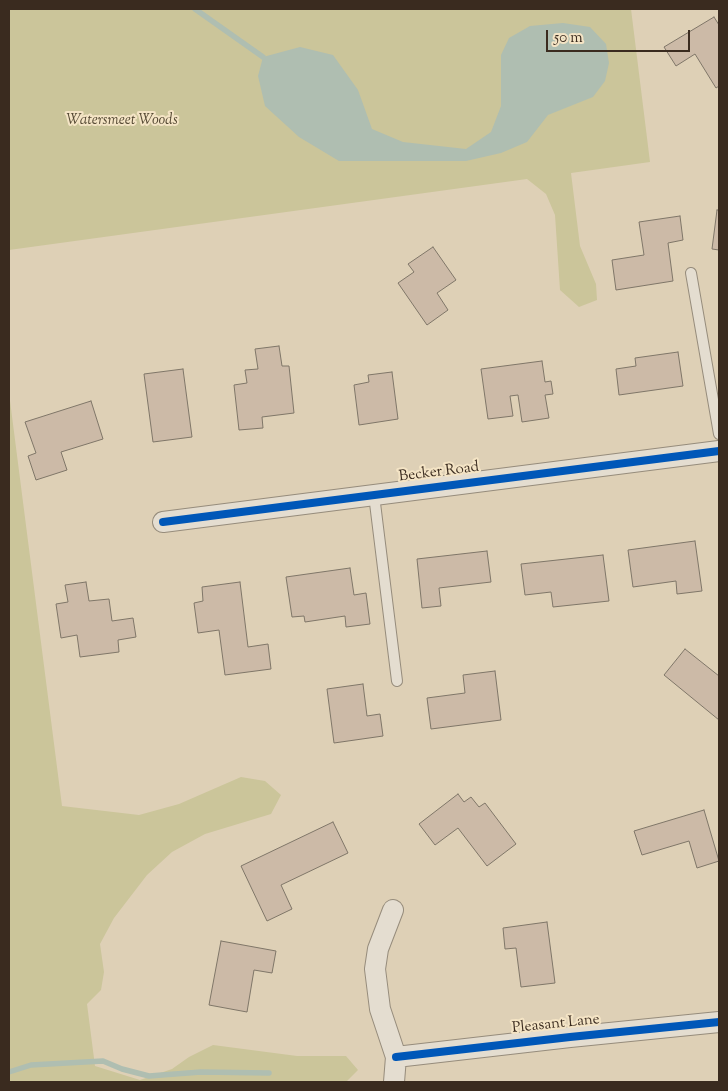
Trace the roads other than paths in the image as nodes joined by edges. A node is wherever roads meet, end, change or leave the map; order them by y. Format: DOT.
graph roads {
  1 [pos="691,273"];
  2 [pos="719,434"];
  3 [pos="719,451"];
  4 [pos="374,495"];
  5 [pos="163,522"];
  6 [pos="397,680"];
  7 [pos="393,910"];
  8 [pos="719,1022"];
  9 [pos="396,1058"];
  10 [pos="394,1082"];
  1 -- 2 [label="lane"];
  3 -- 4 [label="street, Becker Road"];
  4 -- 5 [label="street, Becker Road"];
  4 -- 6 [label="lane"];
  7 -- 9 [label="street"];
  8 -- 9 [label="street, Pleasant Lane"];
  9 -- 10 [label="street"];
}
